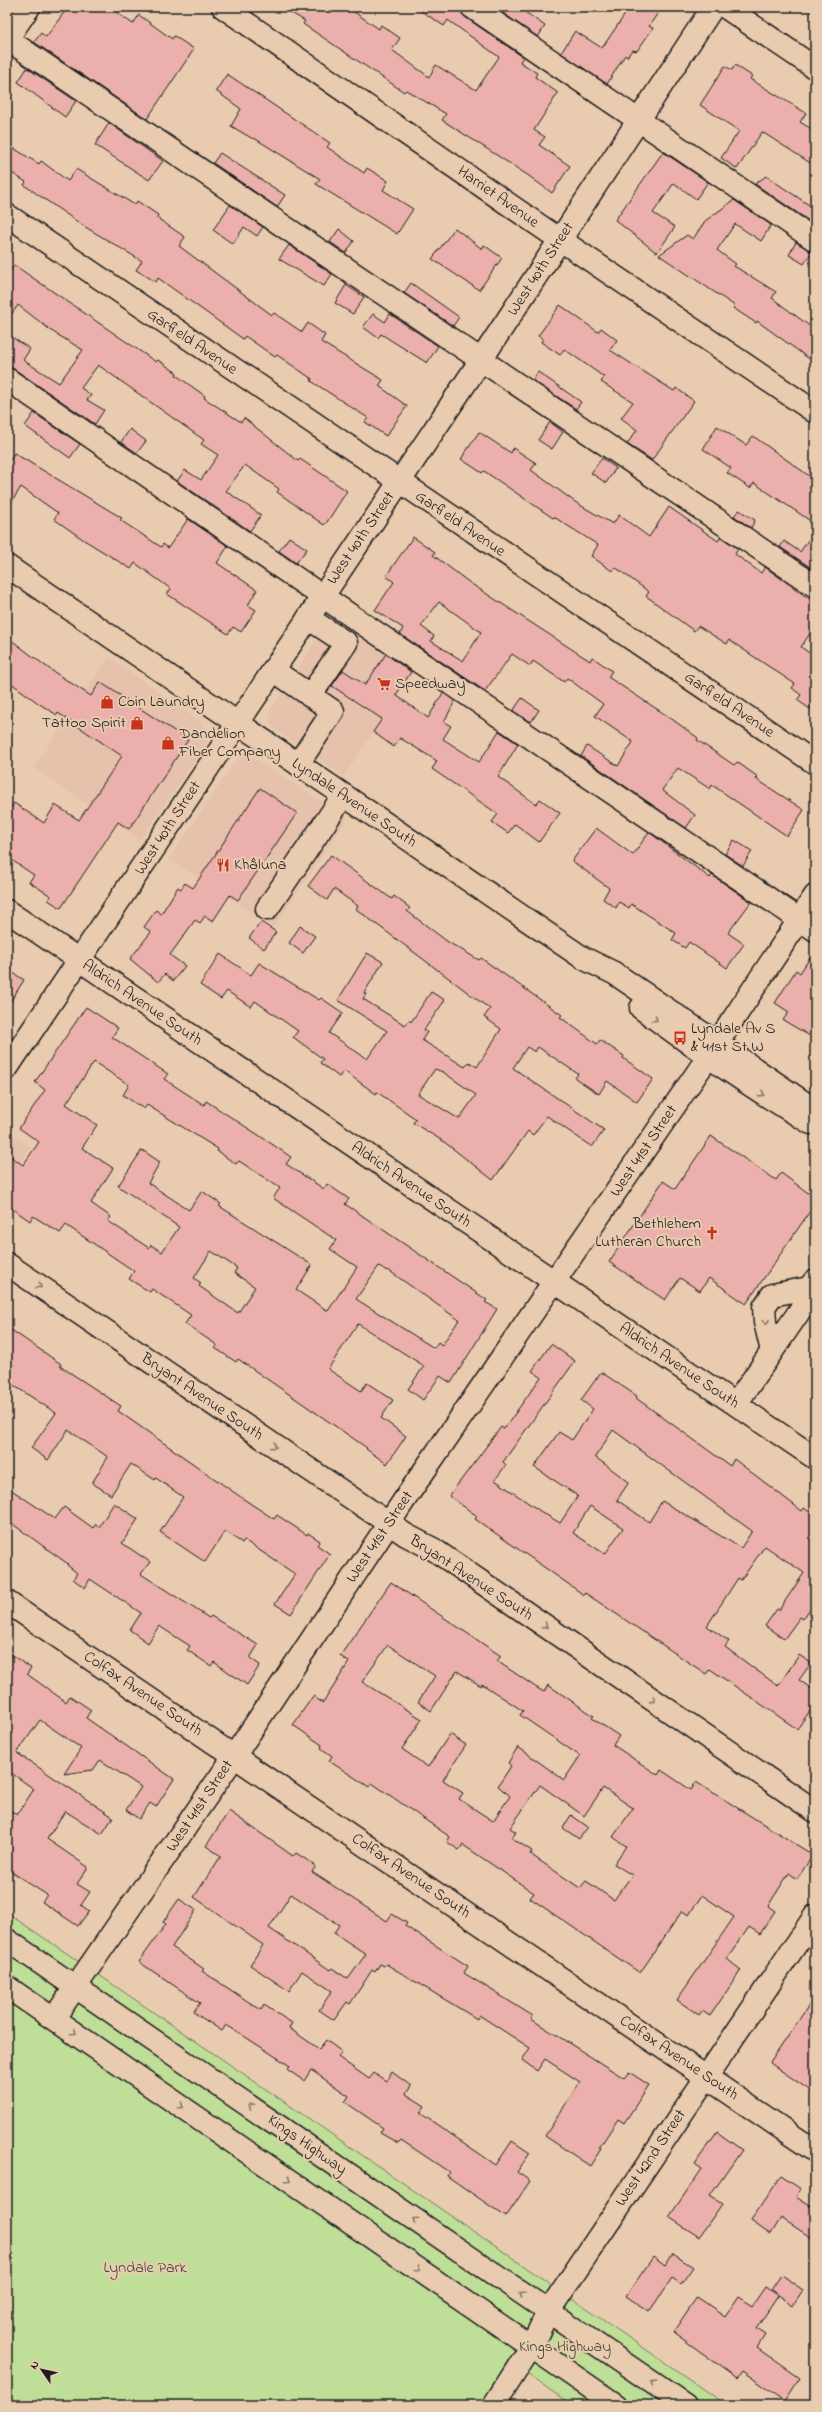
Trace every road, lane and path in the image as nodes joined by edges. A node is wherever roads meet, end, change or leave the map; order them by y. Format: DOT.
graph roads {
  1 [pos="29,7"];
  2 [pos="223,7"];
  3 [pos="472,7"];
  4 [pos="713,7"];
  5 [pos="725,7"];
  6 [pos="7,39"];
  7 [pos="815,68"];
  8 [pos="637,121"];
  9 [pos="7,215"];
  10 [pos="560,240"];
  11 [pos="815,240"];
  12 [pos="481,360"];
  13 [pos="7,379"];
  14 [pos="815,412"];
  15 [pos="399,482"];
  16 [pos="7,566"];
  17 [pos="815,586"];
  18 [pos="322,596"];
  19 [pos="308,618"];
  20 [pos="273,670"];
  21 [pos="310,696"];
  22 [pos="237,724"];
  23 [pos="815,763"];
  24 [pos="298,764"];
  25 [pos="343,796"];
  26 [pos="815,896"];
  27 [pos="267,909"];
  28 [pos="7,911"];
  29 [pos="807,924"];
  30 [pos="80,961"];
  31 [pos="713,1050"];
  32 [pos="7,1068"];
  33 [pos="815,1110"];
  34 [pos="815,1125"];
  35 [pos="7,1264"];
  36 [pos="555,1282"];
  37 [pos="812,1284"];
  38 [pos="772,1351"];
  39 [pos="736,1404"];
  40 [pos="815,1458"];
  41 [pos="389,1523"];
  42 [pos="7,1602"];
  43 [pos="234,1756"];
  44 [pos="815,1812"];
  45 [pos="815,1916"];
  46 [pos="7,1940"];
  47 [pos="76,1986"];
  48 [pos="7,1987"];
  49 [pos="54,2018"];
  50 [pos="706,2077"];
  51 [pos="815,2151"];
  52 [pos="548,2312"];
  53 [pos="531,2347"];
  54 [pos="494,2405"];
  55 [pos="616,2405"];
  56 [pos="685,2405"];
  1 -- 6 [label="street"];
  2 -- 10 [label="street, Harriet Avenue"];
  3 -- 8 [label="street"];
  4 -- 8 [label="street, West 40th Street"];
  5 -- 7 [label="street"];
  6 -- 12 [label="street"];
  8 -- 10 [label="street, West 40th Street"];
  8 -- 11 [label="street"];
  9 -- 15 [label="street, Garfield Avenue"];
  10 -- 12 [label="street, West 40th Street"];
  10 -- 14 [label="street, Harriet Avenue"];
  12 -- 15 [label="street, West 40th Street"];
  12 -- 17 [label="street"];
  13 -- 18 [label="street"];
  15 -- 18 [label="street, West 40th Street"];
  15 -- 23 [label="street, Garfield Avenue"];
  16 -- 22 [label="street, Lyndale Avenue South"];
  18 -- 19 [label="street, West 40th Street"];
  18 -- 29 [label="street"];
  19 -- 20 [label="street, West 40th Street"];
  19 -- 21 [label="street"];
  20 -- 21 [label="street"];
  20 -- 22 [label="street, West 40th Street"];
  21 -- 24 [label="street"];
  22 -- 24 [label="street, Lyndale Avenue South"];
  22 -- 30 [label="street, West 40th Street"];
  24 -- 25 [label="street, Lyndale Avenue South"];
  25 -- 27 [label="street"];
  25 -- 31 [label="street, Lyndale Avenue South"];
  26 -- 29 [label="street, West 41st Street"];
  28 -- 30 [label="street, Aldrich Avenue South"];
  29 -- 31 [label="street, West 41st Street"];
  30 -- 32 [label="street, West 40th Street"];
  30 -- 36 [label="street, Aldrich Avenue South"];
  31 -- 33 [label="street, Lyndale Avenue South"];
  31 -- 34 [label="street, Lyndale Avenue South, one-way"];
  31 -- 36 [label="street, West 41st Street"];
  35 -- 41 [label="street, Bryant Avenue South, one-way"];
  36 -- 39 [label="street, Aldrich Avenue South"];
  36 -- 41 [label="street, West 41st Street"];
  37 -- 38 [label="street"];
  37 -- 38 [label="street, one-way"];
  38 -- 39 [label="street"];
  39 -- 40 [label="street, Aldrich Avenue South"];
  41 -- 43 [label="street, West 41st Street"];
  41 -- 44 [label="street, Bryant Avenue South, one-way"];
  42 -- 43 [label="street, Colfax Avenue South"];
  43 -- 47 [label="street, West 41st Street"];
  43 -- 50 [label="street, Colfax Avenue South"];
  45 -- 50 [label="street, West 42nd Street"];
  46 -- 47 [label="street, Kings Highway"];
  47 -- 49 [label="street, West 41st Street"];
  52 -- 47 [label="street, Kings Highway, one-way"];
  48 -- 49 [label="street"];
  49 -- 53 [label="street, one-way"];
  50 -- 51 [label="street, Colfax Avenue South"];
  50 -- 52 [label="street, West 42nd Street"];
  52 -- 53 [label="street, West 42nd Street"];
  56 -- 52 [label="street, Kings Highway, one-way"];
  53 -- 54 [label="street, West 42nd Street"];
  53 -- 55 [label="street"];
}
